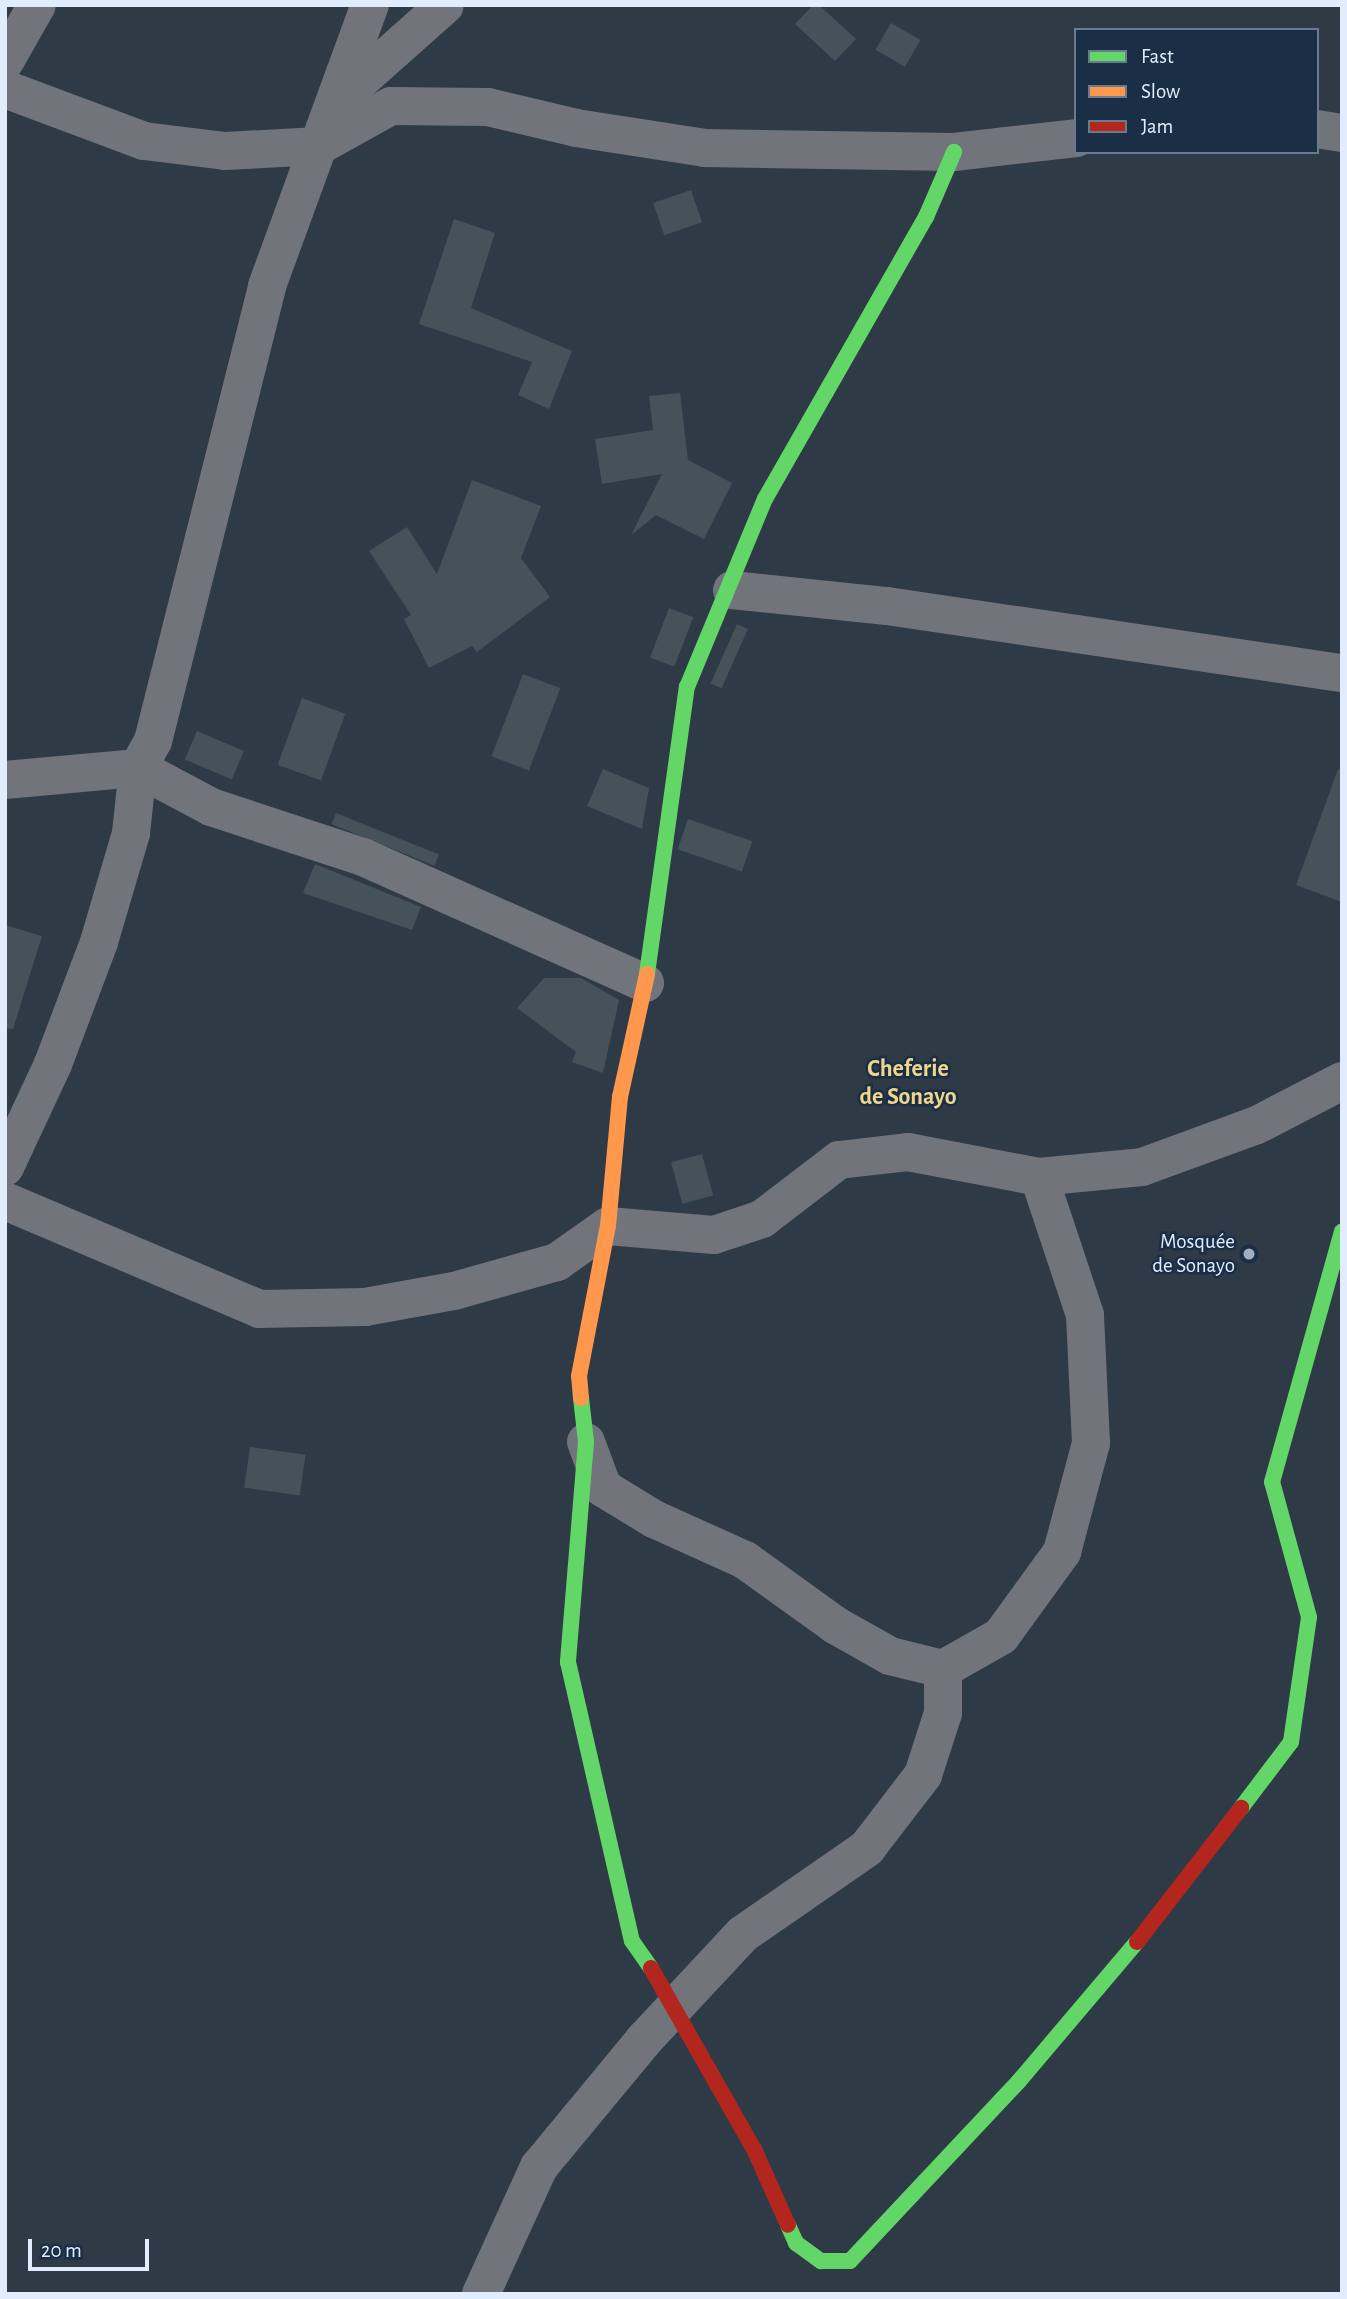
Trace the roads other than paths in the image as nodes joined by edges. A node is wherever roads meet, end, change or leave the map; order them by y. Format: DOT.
graph roads {
  1 [pos="37,5"];
  2 [pos="370,5"];
  3 [pos="445,5"];
  4 [pos="5,61"];
  5 [pos="5,89"];
  6 [pos="333,104"];
  7 [pos="1319,129"];
  8 [pos="1342,133"];
  9 [pos="1074,138"];
  10 [pos="319,146"];
  11 [pos="954,152"];
  12 [pos="732,590"];
  13 [pos="1342,673"];
  14 [pos="138,768"];
  15 [pos="5,780"];
  16 [pos="645,983"];
  17 [pos="1342,1081"];
  18 [pos="5,1167"];
  19 [pos="1039,1177"];
  20 [pos="5,1201"];
  21 [pos="608,1226"];
  22 [pos="1342,1232"];
  23 [pos="586,1442"];
  24 [pos="943,1669"];
  25 [pos="676,2004"];
  26 [pos="481,2294"];
  1 -- 4 [label="street"];
  2 -- 6 [label="street"];
  3 -- 6 [label="street"];
  5 -- 10 [label="street"];
  6 -- 10 [label="street"];
  7 -- 8 [label="street"];
  9 -- 11 [label="street"];
  10 -- 11 [label="street"];
  10 -- 14 [label="street"];
  11 -- 12 [label="street"];
  12 -- 13 [label="street"];
  12 -- 16 [label="street"];
  14 -- 15 [label="street"];
  14 -- 16 [label="street"];
  14 -- 18 [label="street"];
  16 -- 21 [label="street"];
  17 -- 19 [label="street"];
  19 -- 21 [label="street"];
  19 -- 24 [label="street"];
  20 -- 21 [label="street"];
  21 -- 23 [label="street"];
  22 -- 25 [label="street"];
  23 -- 24 [label="street"];
  23 -- 25 [label="street"];
  24 -- 25 [label="street"];
  25 -- 26 [label="street"];
}
